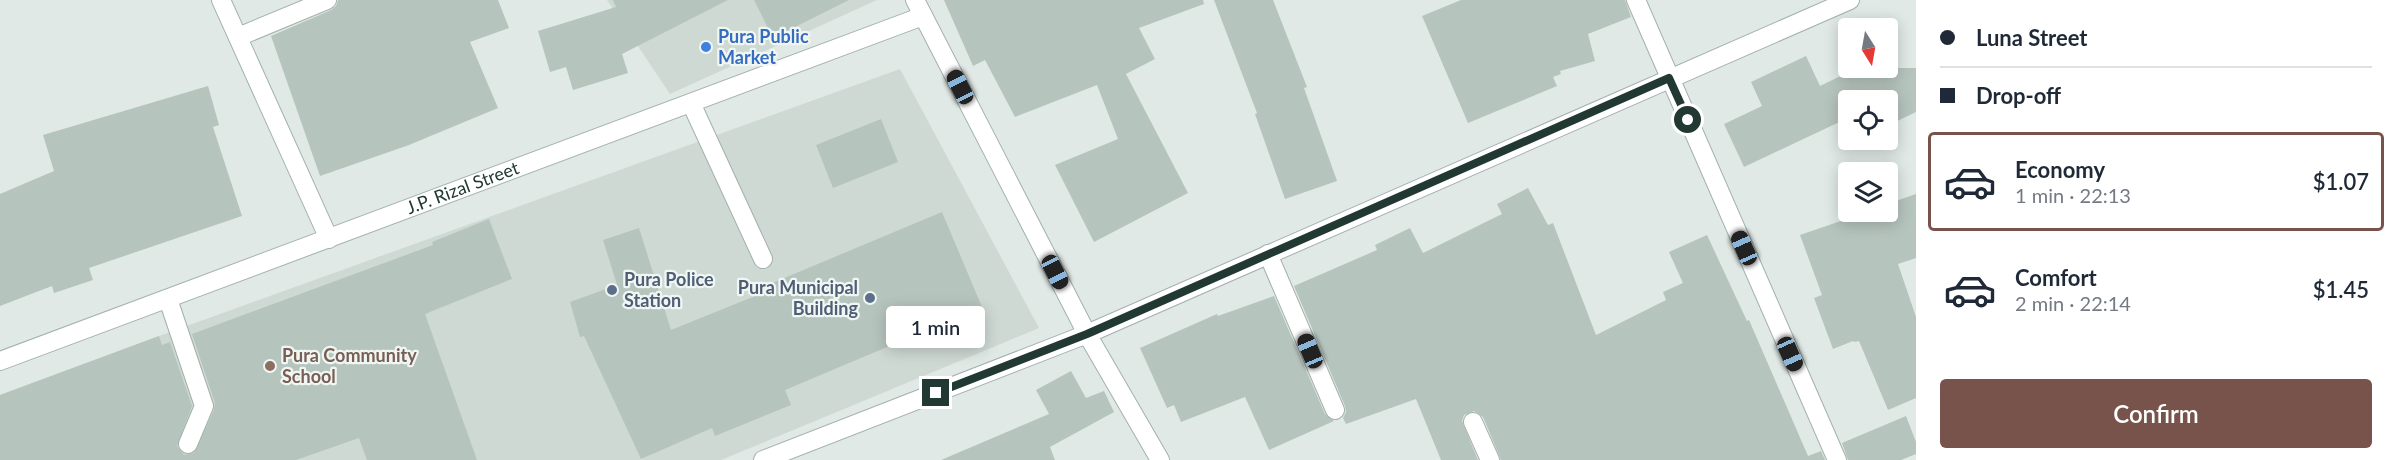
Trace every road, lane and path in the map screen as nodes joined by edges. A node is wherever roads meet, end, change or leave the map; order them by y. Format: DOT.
graph roads {
  1 [pos="221,0"];
  2 [pos="327,0"];
  3 [pos="1636,0"];
  4 [pos="1850,0"];
  5 [pos="919,8"];
  6 [pos="238,37"];
  7 [pos="1669,78"];
  8 [pos="692,103"];
  9 [pos="329,239"];
  10 [pos="1268,254"];
  11 [pos="763,259"];
  12 [pos="168,299"];
  13 [pos="1087,334"];
  14 [pos="0,362"];
  15 [pos="1335,410"];
  16 [pos="1473,422"];
  17 [pos="188,444"];
  18 [pos="763,460"];
  19 [pos="1160,460"];
  20 [pos="1490,460"];
  21 [pos="1837,460"];
  1 -- 6 [label="street"];
  2 -- 6 [label="street"];
  3 -- 7 [label="street"];
  4 -- 7 [label="street"];
  5 -- 8 [label="street, J.P. Rizal Street"];
  5 -- 13 [label="street"];
  6 -- 9 [label="street"];
  7 -- 10 [label="street"];
  7 -- 21 [label="street"];
  8 -- 9 [label="street, J.P. Rizal Street"];
  8 -- 11 [label="street"];
  9 -- 12 [label="street, J.P. Rizal Street"];
  10 -- 13 [label="street"];
  10 -- 15 [label="street"];
  12 -- 14 [label="street, J.P. Rizal Street"];
  12 -- 17 [label="street"];
  13 -- 18 [label="street"];
  13 -- 19 [label="street"];
  16 -- 20 [label="street"];
}
